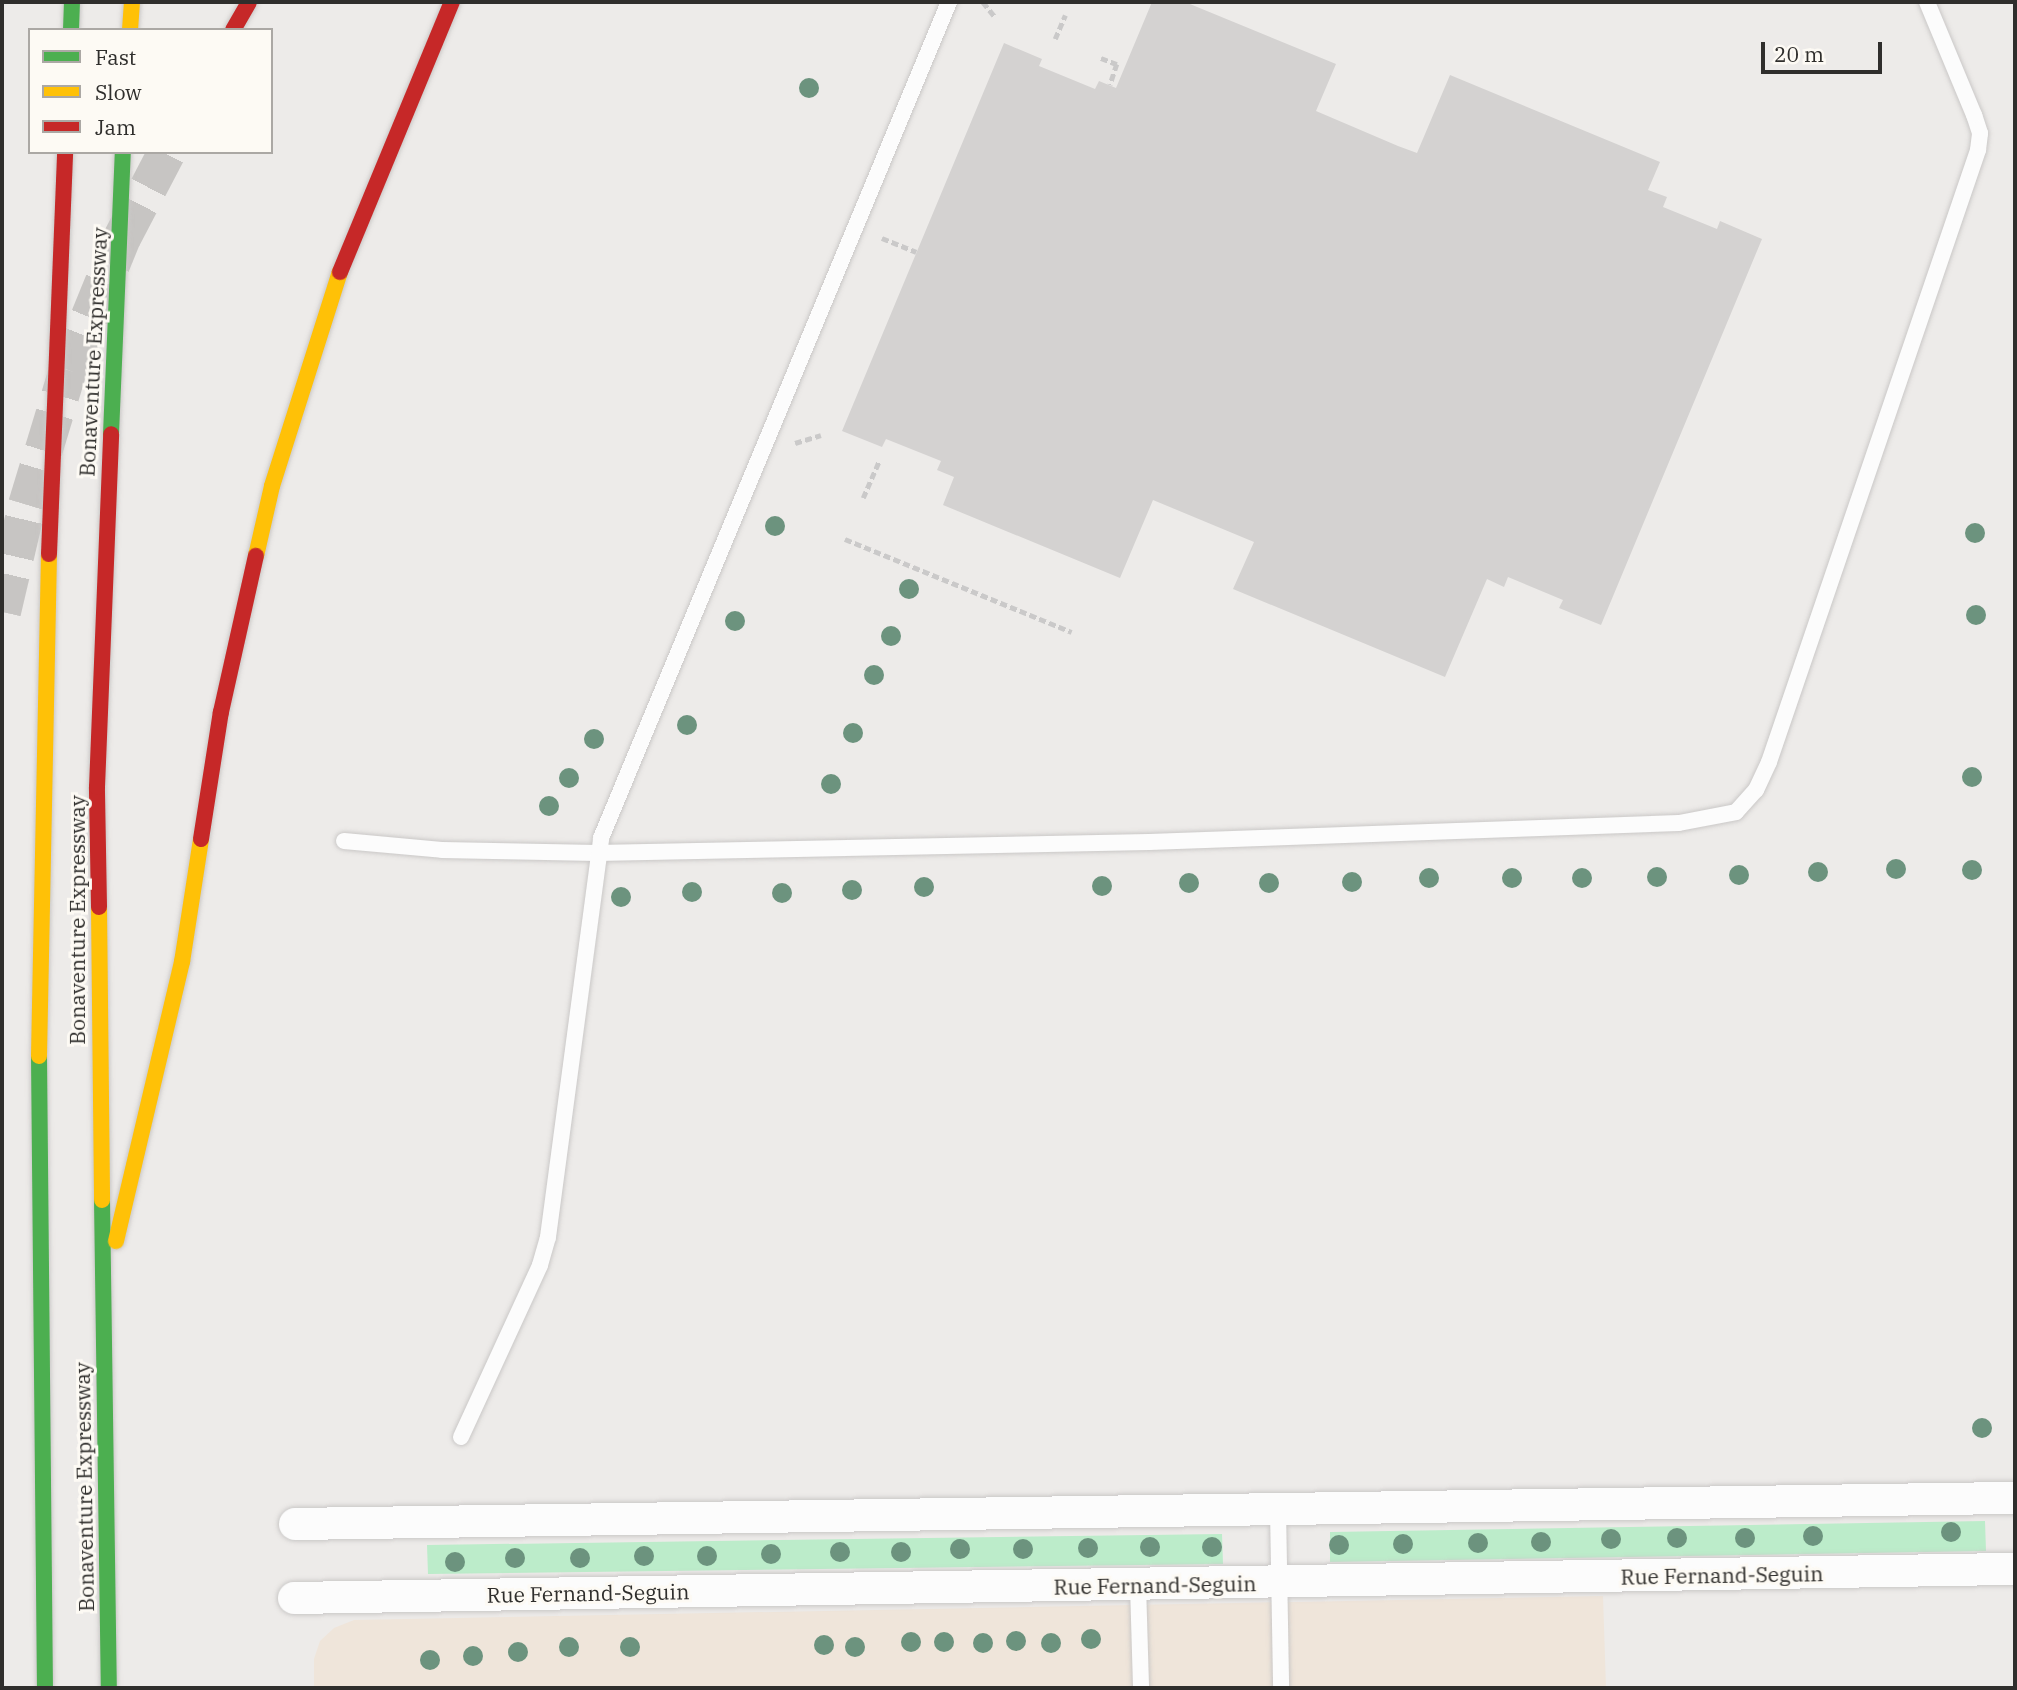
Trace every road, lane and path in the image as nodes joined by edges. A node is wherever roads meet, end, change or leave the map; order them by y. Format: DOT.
graph roads {
  1 [pos="72,2"];
  2 [pos="132,2"];
  3 [pos="249,2"];
  4 [pos="452,2"];
  5 [pos="948,2"];
  6 [pos="983,2"];
  7 [pos="1927,2"];
  8 [pos="1065,15"];
  9 [pos="995,17"];
  10 [pos="71,28"];
  11 [pos="130,28"];
  12 [pos="234,28"];
  13 [pos="1055,39"];
  14 [pos="1101,58"];
  15 [pos="1110,85"];
  16 [pos="65,154"];
  17 [pos="122,154"];
  18 [pos="897,244"];
  19 [pos="916,252"];
  20 [pos="879,461"];
  21 [pos="863,498"];
  22 [pos="845,539"];
  23 [pos="1072,632"];
  24 [pos="344,841"];
  25 [pos="597,853"];
  26 [pos="102,1298"];
  27 [pos="461,1437"];
  28 [pos="2015,1498"];
  29 [pos="1278,1509"];
  30 [pos="295,1524"];
  31 [pos="2015,1569"];
  32 [pos="1279,1583"];
  33 [pos="1138,1585"];
  34 [pos="294,1598"];
  35 [pos="45,1688"];
  36 [pos="108,1688"];
  37 [pos="1141,1688"];
  38 [pos="1281,1688"];
  1 -- 10 [label="highway"];
  2 -- 11 [label="highway"];
  3 -- 12 [label="highway"];
  4 -- 26 [label="highway"];
  5 -- 25 [label="lane"];
  6 -- 9 [label="path"];
  7 -- 25 [label="lane"];
  8 -- 13 [label="path"];
  14 -- 15 [label="path"];
  16 -- 35 [label="highway, Bonaventure Expressway"];
  17 -- 26 [label="highway, Bonaventure Expressway"];
  18 -- 19 [label="path"];
  20 -- 21 [label="path"];
  22 -- 23 [label="path"];
  24 -- 25 [label="lane"];
  25 -- 27 [label="lane"];
  26 -- 36 [label="highway, Bonaventure Expressway"];
  28 -- 29 [label="street"];
  29 -- 30 [label="street"];
  29 -- 32 [label="lane"];
  31 -- 32 [label="street, Rue Fernand-Seguin"];
  32 -- 33 [label="street, Rue Fernand-Seguin"];
  32 -- 38 [label="lane"];
  33 -- 34 [label="street, Rue Fernand-Seguin"];
  33 -- 37 [label="lane"];
}
